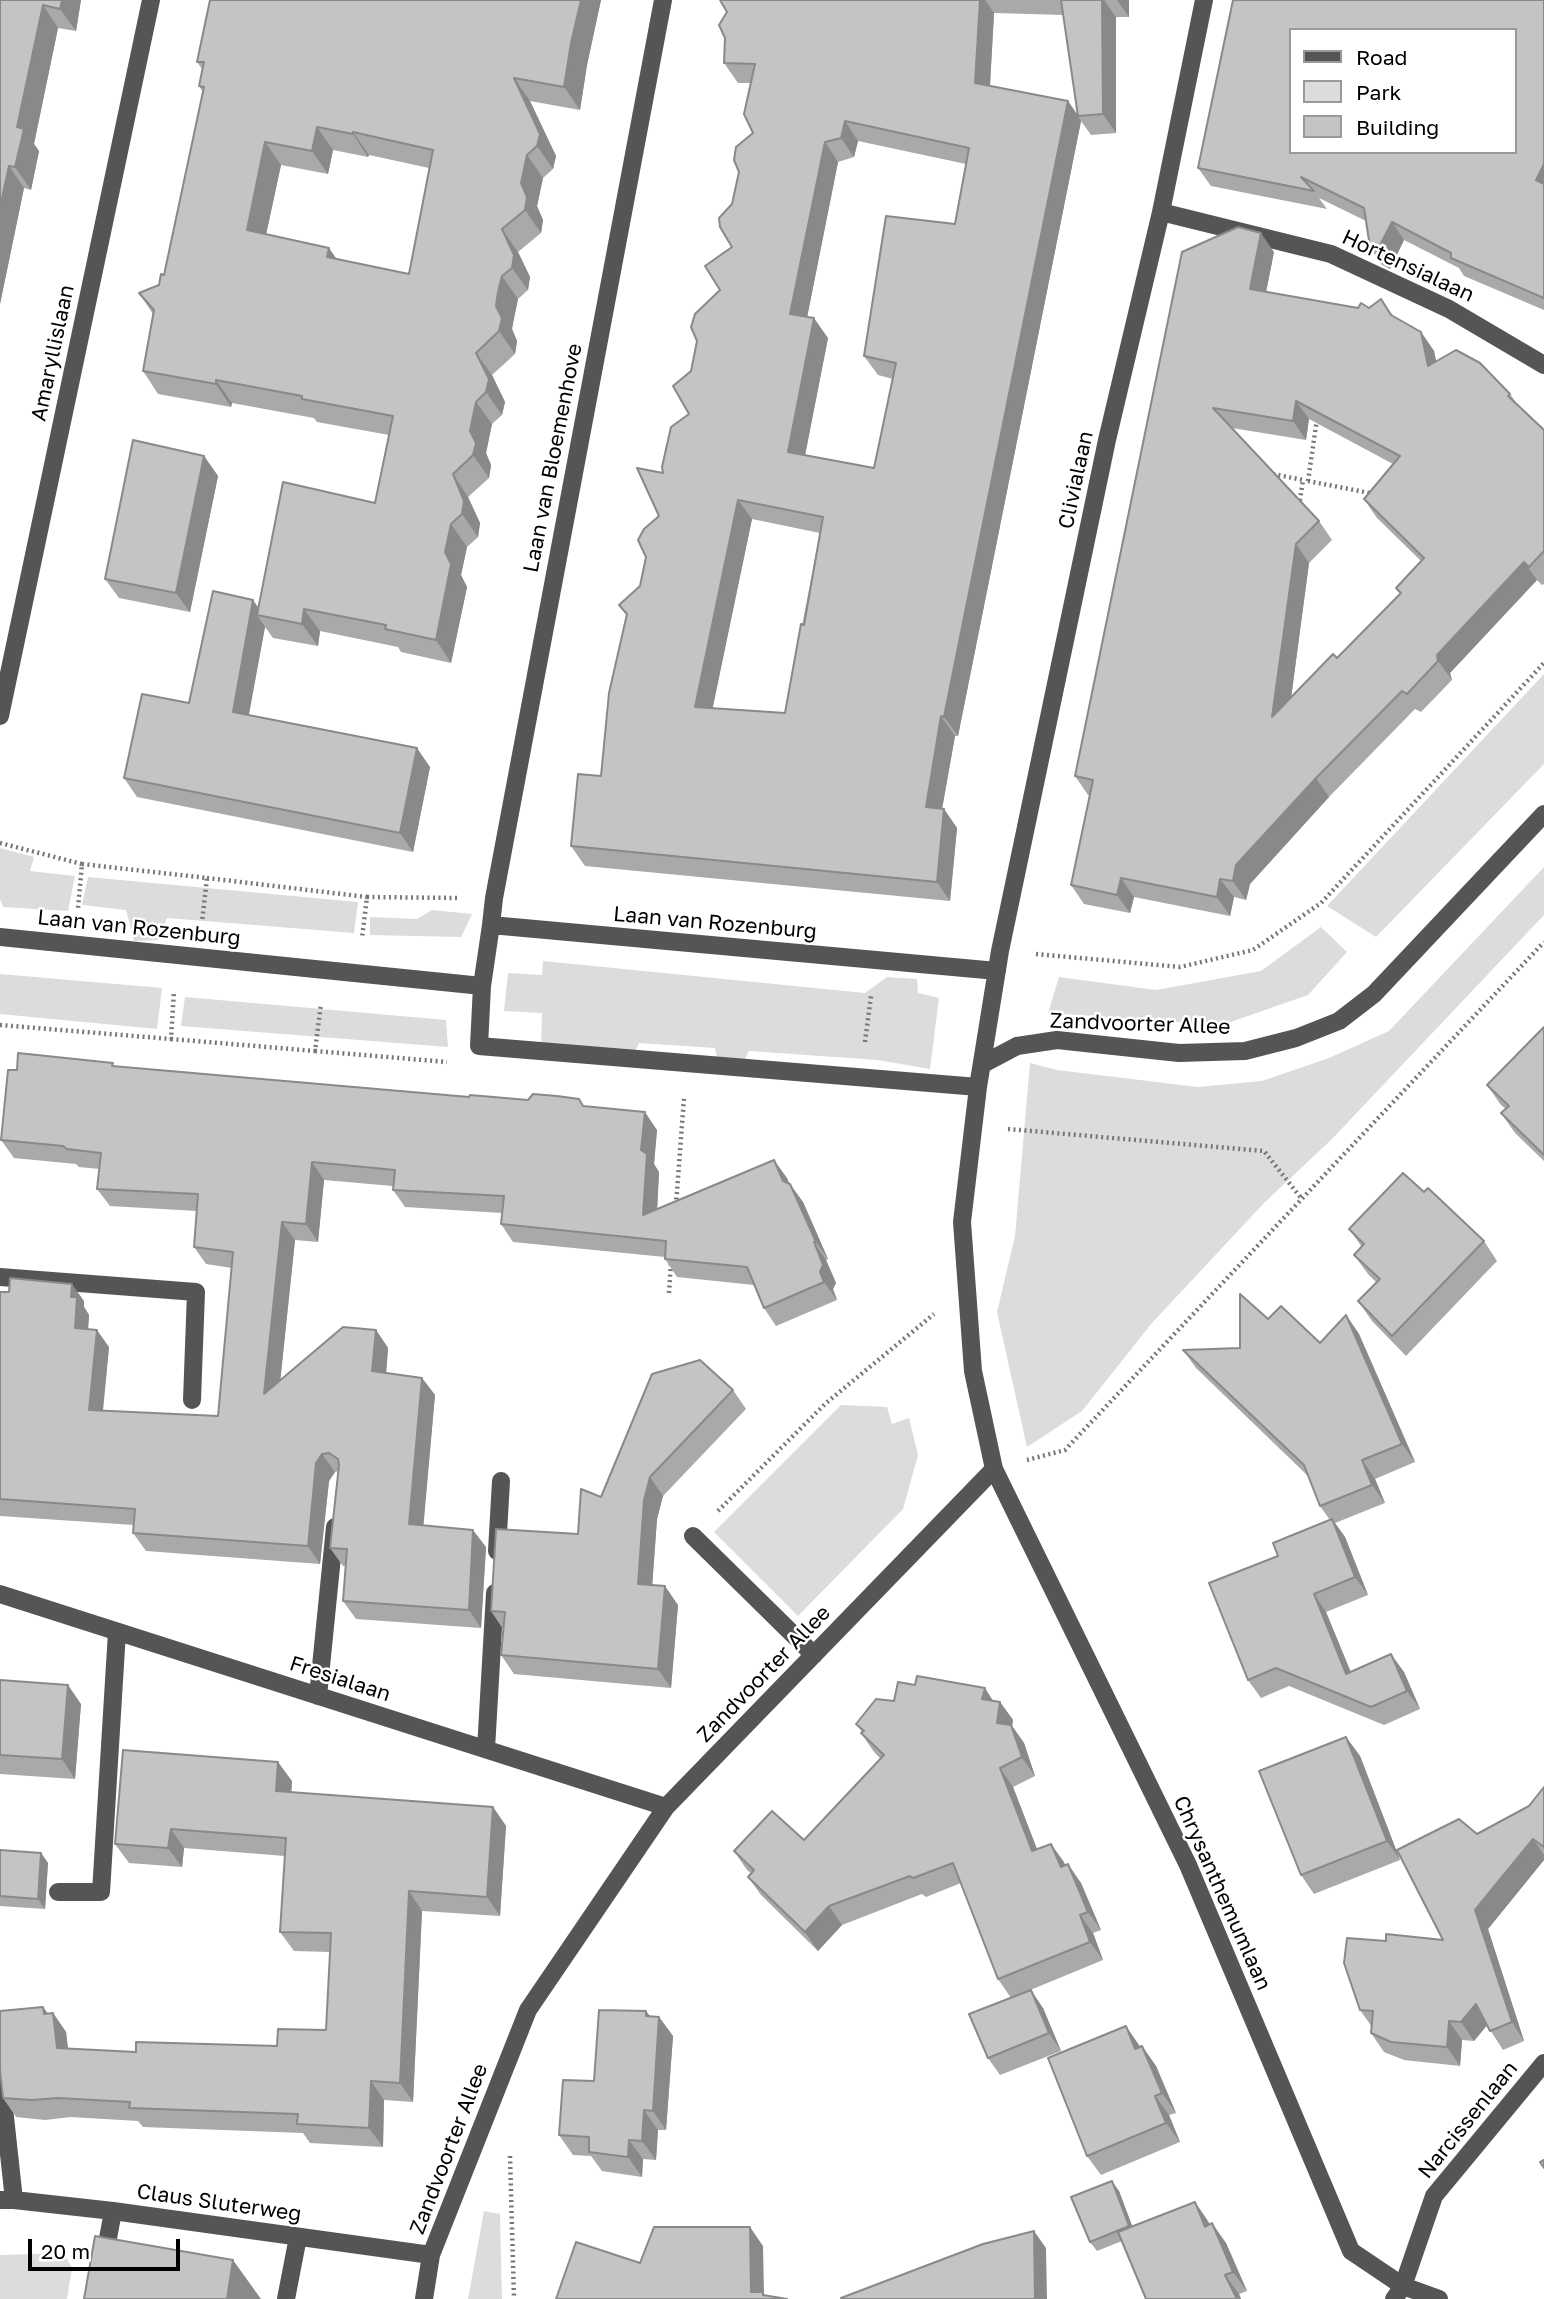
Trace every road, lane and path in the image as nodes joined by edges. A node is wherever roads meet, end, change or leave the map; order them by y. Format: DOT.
graph roads {
  1 [pos="151,0"];
  2 [pos="663,0"];
  3 [pos="1204,0"];
  4 [pos="1161,212"];
  5 [pos="1544,365"];
  6 [pos="1318,415"];
  7 [pos="1271,474"];
  8 [pos="1306,481"];
  9 [pos="1376,494"];
  10 [pos="1299,506"];
  11 [pos="1544,663"];
  12 [pos="0,716"];
  13 [pos="1544,814"];
  14 [pos="0,843"];
  15 [pos="82,864"];
  16 [pos="207,878"];
  17 [pos="368,897"];
  18 [pos="494,898"];
  19 [pos="491,925"];
  20 [pos="0,937"];
  21 [pos="1544,942"];
  22 [pos="75,944"];
  23 [pos="1000,951"];
  24 [pos="177,955"];
  25 [pos="198,957"];
  26 [pos="875,960"];
  27 [pos="325,970"];
  28 [pos="997,971"];
  29 [pos="358,973"];
  30 [pos="482,986"];
  31 [pos="0,1025"];
  32 [pos="171,1039"];
  33 [pos="479,1046"];
  34 [pos="315,1051"];
  35 [pos="687,1064"];
  36 [pos="983,1064"];
  37 [pos="861,1078"];
  38 [pos="978,1087"];
  39 [pos="974,1126"];
  40 [pos="1301,1198"];
  41 [pos="675,1212"];
  42 [pos="672,1252"];
  43 [pos="0,1276"];
  44 [pos="967,1287"];
  45 [pos="668,1293"];
  46 [pos="192,1400"];
  47 [pos="994,1469"];
  48 [pos="501,1481"];
  49 [pos="337,1509"];
  50 [pos="693,1536"];
  51 [pos="0,1594"];
  52 [pos="117,1632"];
  53 [pos="814,1654"];
  54 [pos="318,1696"];
  55 [pos="486,1749"];
  56 [pos="666,1807"];
  57 [pos="58,1892"];
  58 [pos="1544,2063"];
  59 [pos="0,2071"];
  60 [pos="489,2107"];
  61 [pos="7,2200"];
  62 [pos="114,2211"];
  63 [pos="298,2237"];
  64 [pos="431,2255"];
  65 [pos="1399,2293"];
  66 [pos="97,2299"];
  67 [pos="286,2299"];
  68 [pos="424,2299"];
  69 [pos="514,2299"];
  70 [pos="1439,2299"];
  1 -- 12 [label="street, Amaryllislaan"];
  2 -- 18 [label="street, Laan van Bloemenhove"];
  3 -- 4 [label="street, Clivialaan"];
  4 -- 5 [label="street, Hortensialaan"];
  4 -- 23 [label="street, Clivialaan"];
  6 -- 8 [label="path"];
  7 -- 8 [label="path"];
  8 -- 9 [label="path"];
  8 -- 10 [label="path"];
  11 -- 23 [label="path"];
  13 -- 36 [label="street, Zandvoorter Allee"];
  14 -- 15 [label="path"];
  15 -- 16 [label="path"];
  15 -- 22 [label="path"];
  16 -- 17 [label="path"];
  16 -- 25 [label="path"];
  17 -- 18 [label="path"];
  17 -- 29 [label="path"];
  18 -- 19 [label="street, Laan van Bloemenhove"];
  19 -- 26 [label="street, Laan van Rozenburg"];
  19 -- 30 [label="street"];
  20 -- 22 [label="street, Laan van Rozenburg"];
  21 -- 40 [label="path"];
  22 -- 24 [label="street, Laan van Rozenburg"];
  23 -- 28 [label="street, Clivialaan"];
  24 -- 25 [label="street, Laan van Rozenburg"];
  24 -- 32 [label="path"];
  25 -- 27 [label="street, Laan van Rozenburg"];
  26 -- 28 [label="street, Laan van Rozenburg"];
  26 -- 37 [label="path"];
  27 -- 29 [label="street, Laan van Rozenburg"];
  27 -- 34 [label="path"];
  28 -- 36 [label="street"];
  29 -- 30 [label="street, Laan van Rozenburg"];
  30 -- 33 [label="street"];
  31 -- 32 [label="path"];
  32 -- 34 [label="path"];
  33 -- 34 [label="path"];
  33 -- 35 [label="street"];
  35 -- 37 [label="street"];
  35 -- 41 [label="path"];
  36 -- 38 [label="street"];
  37 -- 38 [label="street"];
  38 -- 39 [label="street"];
  39 -- 40 [label="path"];
  39 -- 44 [label="street"];
  40 -- 47 [label="path"];
  42 -- 45 [label="path"];
  43 -- 46 [label="street"];
  44 -- 47 [label="street"];
  44 -- 50 [label="path"];
  47 -- 53 [label="street, Zandvoorter Allee"];
  47 -- 65 [label="street, Chrysanthemumlaan"];
  48 -- 55 [label="street"];
  49 -- 54 [label="street"];
  50 -- 53 [label="street"];
  51 -- 52 [label="street, Fresialaan"];
  52 -- 54 [label="street, Fresialaan"];
  52 -- 57 [label="street"];
  53 -- 56 [label="street, Zandvoorter Allee"];
  54 -- 55 [label="street, Fresialaan"];
  55 -- 56 [label="street, Fresialaan"];
  56 -- 60 [label="street, Zandvoorter Allee"];
  58 -- 65 [label="street, Narcissenlaan"];
  59 -- 61 [label="street"];
  60 -- 64 [label="street, Zandvoorter Allee"];
  60 -- 69 [label="path"];
  61 -- 62 [label="street, Claus Sluterweg"];
  62 -- 63 [label="street, Claus Sluterweg"];
  62 -- 66 [label="street"];
  63 -- 64 [label="street, Claus Sluterweg"];
  63 -- 67 [label="street"];
  64 -- 68 [label="street, Zandvoorter Allee"];
  65 -- 70 [label="street, Chrysanthemumlaan"];
}
